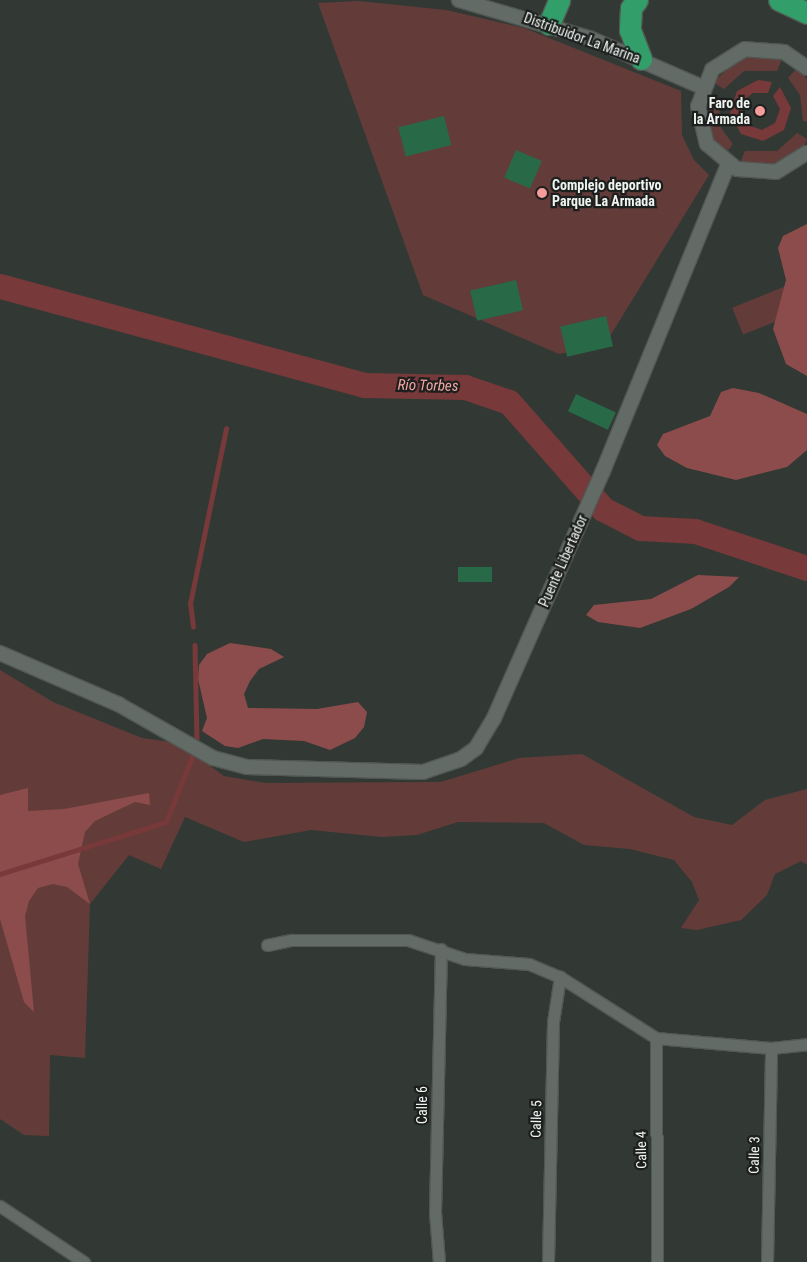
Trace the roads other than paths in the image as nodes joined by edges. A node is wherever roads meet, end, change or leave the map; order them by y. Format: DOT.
graph roads {
  1 [pos="459,0"];
  2 [pos="559,0"];
  3 [pos="637,0"];
  4 [pos="779,0"];
  5 [pos="807,13"];
  6 [pos="549,24"];
  7 [pos="641,59"];
  8 [pos="807,68"];
  9 [pos="702,86"];
  10 [pos="807,153"];
  11 [pos="728,164"];
  12 [pos="0,653"];
  13 [pos="267,945"];
  14 [pos="442,949"];
  15 [pos="560,977"];
  16 [pos="656,1038"];
  17 [pos="807,1044"];
  18 [pos="771,1048"];
  19 [pos="0,1206"];
  20 [pos="84,1262"];
  21 [pos="439,1262"];
  22 [pos="548,1262"];
  23 [pos="658,1262"];
  24 [pos="767,1262"];
  1 -- 6 [label="street, Distribuidor La Marina"];
  2 -- 6 [label="highway"];
  3 -- 7 [label="highway"];
  4 -- 5 [label="highway"];
  6 -- 7 [label="street, Distribuidor La Marina"];
  7 -- 9 [label="street, Distribuidor La Marina"];
  8 -- 9 [label="street"];
  9 -- 11 [label="street"];
  10 -- 11 [label="street"];
  11 -- 12 [label="street, Puente Libertador"];
  13 -- 14 [label="street"];
  14 -- 15 [label="street"];
  14 -- 21 [label="street, Calle 6"];
  15 -- 16 [label="street"];
  15 -- 22 [label="street, Calle 5"];
  16 -- 18 [label="street"];
  16 -- 23 [label="street, Calle 4"];
  17 -- 18 [label="street"];
  18 -- 24 [label="street, Calle 3"];
  19 -- 20 [label="street"];
}
